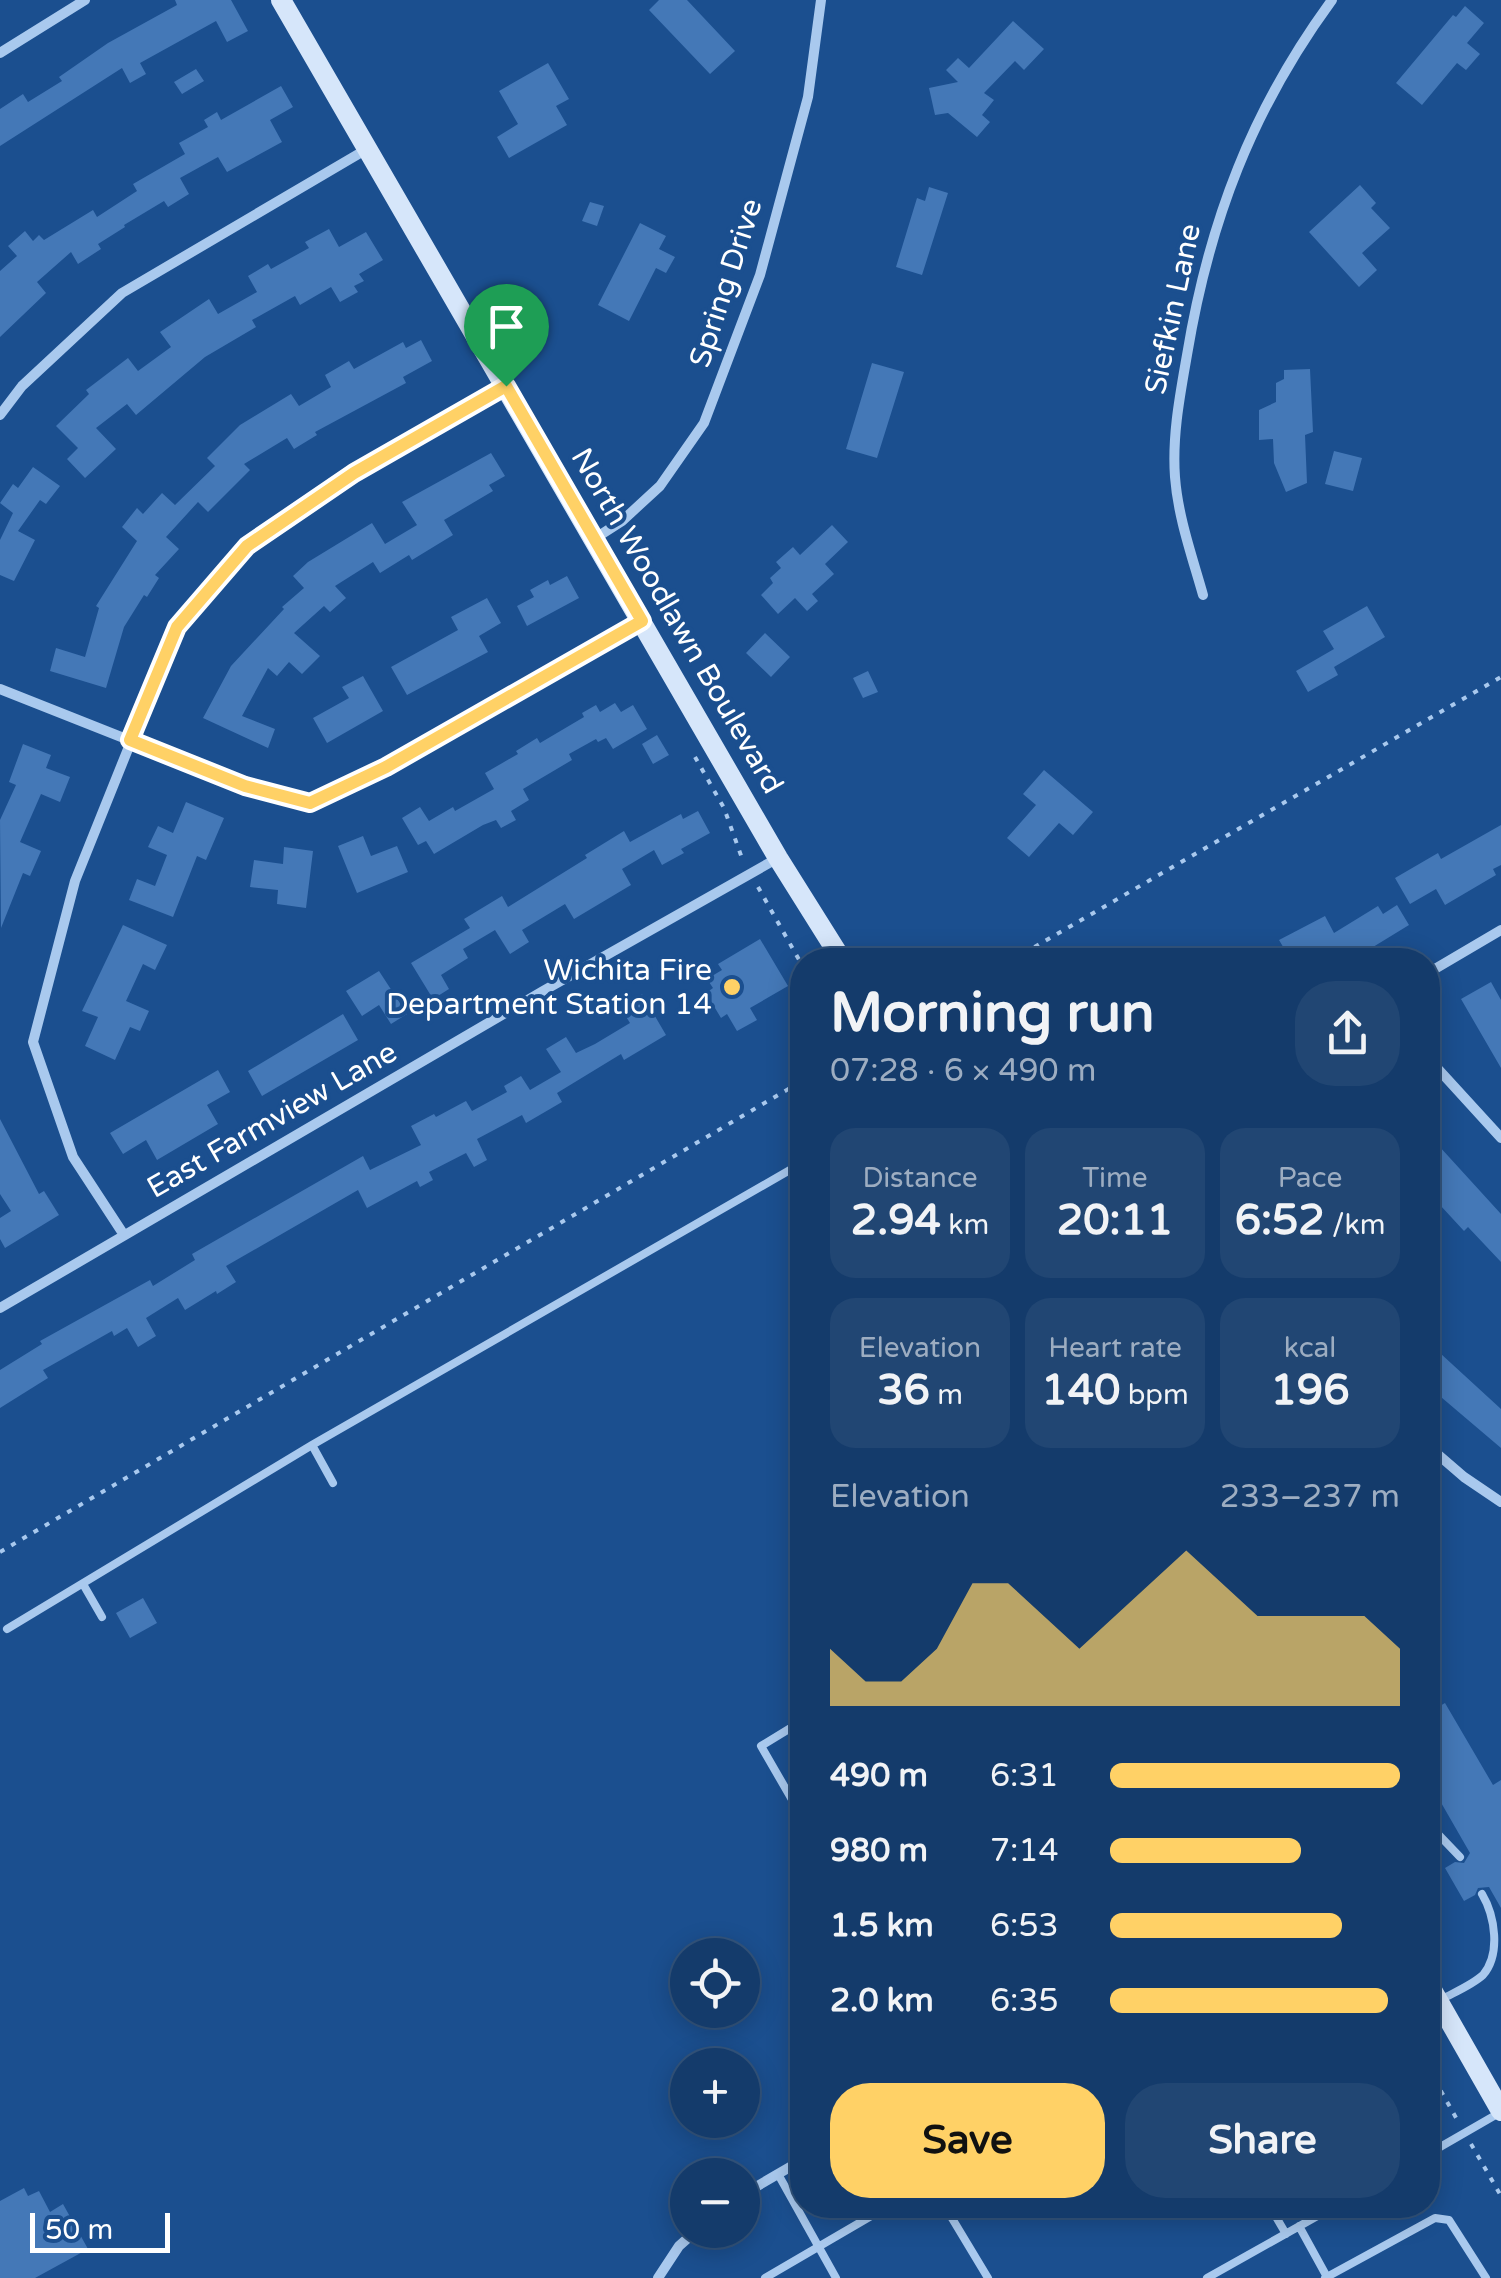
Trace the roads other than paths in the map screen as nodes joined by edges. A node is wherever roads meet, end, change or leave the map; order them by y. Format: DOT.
graph roads {
  1 [pos="85,0"];
  2 [pos="280,0"];
  3 [pos="821,0"];
  4 [pos="1332,0"];
  5 [pos="0,52"];
  6 [pos="368,149"];
  7 [pos="506,386"];
  8 [pos="0,415"];
  9 [pos="594,538"];
  10 [pos="1203,595"];
  11 [pos="642,621"];
  12 [pos="0,689"];
  13 [pos="130,740"];
  14 [pos="778,858"];
  15 [pos="1501,930"];
  16 [pos="834,948"];
  17 [pos="1440,965"];
  18 [pos="1440,1071"];
  19 [pos="1501,1138"];
  20 [pos="790,1169"];
  21 [pos="124,1235"];
  22 [pos="0,1308"];
  23 [pos="312,1445"];
  24 [pos="1440,1456"];
  25 [pos="332,1483"];
  26 [pos="1501,1502"];
  27 [pos="82,1584"];
  28 [pos="102,1617"];
  29 [pos="7,1630"];
  30 [pos="790,1728"];
  31 [pos="790,1796"];
  32 [pos="1440,1834"];
  33 [pos="1460,1858"];
  34 [pos="1482,1894"];
  35 [pos="1440,1989"];
  36 [pos="1440,2004"];
  37 [pos="1499,2103"];
  38 [pos="1440,2145"];
  39 [pos="790,2167"];
  40 [pos="778,2174"];
  41 [pos="760,2184"];
  42 [pos="790,2196"];
  43 [pos="802,2218"];
  44 [pos="868,2218"];
  45 [pos="952,2218"];
  46 [pos="1277,2218"];
  47 [pos="1313,2218"];
  48 [pos="1299,2226"];
  49 [pos="1286,2234"];
  50 [pos="818,2247"];
  51 [pos="678,2248"];
  52 [pos="658,2278"];
  53 [pos="765,2278"];
  54 [pos="836,2278"];
  55 [pos="988,2278"];
  56 [pos="1207,2278"];
  57 [pos="1326,2278"];
  58 [pos="1486,2278"];
  1 -- 5 [label="street"];
  2 -- 6 [label="main road, North Woodlawn Boulevard"];
  3 -- 9 [label="street, Spring Drive"];
  4 -- 10 [label="street, Siefkin Lane"];
  6 -- 7 [label="main road, North Woodlawn Boulevard"];
  6 -- 8 [label="street"];
  7 -- 9 [label="main road, North Woodlawn Boulevard"];
  7 -- 13 [label="street"];
  9 -- 11 [label="main road, North Woodlawn Boulevard"];
  11 -- 13 [label="street"];
  11 -- 14 [label="main road, North Woodlawn Boulevard"];
  12 -- 13 [label="street"];
  13 -- 21 [label="street"];
  14 -- 16 [label="main road, North Woodlawn Boulevard"];
  14 -- 21 [label="street, East Farmview Lane"];
  15 -- 17 [label="street"];
  18 -- 19 [label="street"];
  20 -- 23 [label="lane"];
  21 -- 22 [label="street, East Farmview Lane"];
  23 -- 25 [label="lane"];
  23 -- 27 [label="lane"];
  24 -- 26 [label="street"];
  27 -- 28 [label="lane"];
  27 -- 29 [label="lane"];
  30 -- 31 [label="lane"];
  32 -- 33 [label="lane"];
  34 -- 35 [label="lane"];
  36 -- 37 [label="main road"];
  37 -- 38 [label="lane"];
  39 -- 40 [label="street"];
  40 -- 41 [label="street"];
  40 -- 42 [label="lane"];
  43 -- 50 [label="lane"];
  44 -- 50 [label="lane"];
  45 -- 55 [label="lane"];
  46 -- 49 [label="lane"];
  47 -- 48 [label="lane"];
  48 -- 49 [label="lane"];
  48 -- 57 [label="lane"];
  49 -- 56 [label="lane"];
  50 -- 53 [label="lane"];
  50 -- 54 [label="lane"];
  51 -- 52 [label="street"];
  57 -- 58 [label="lane"];
}
